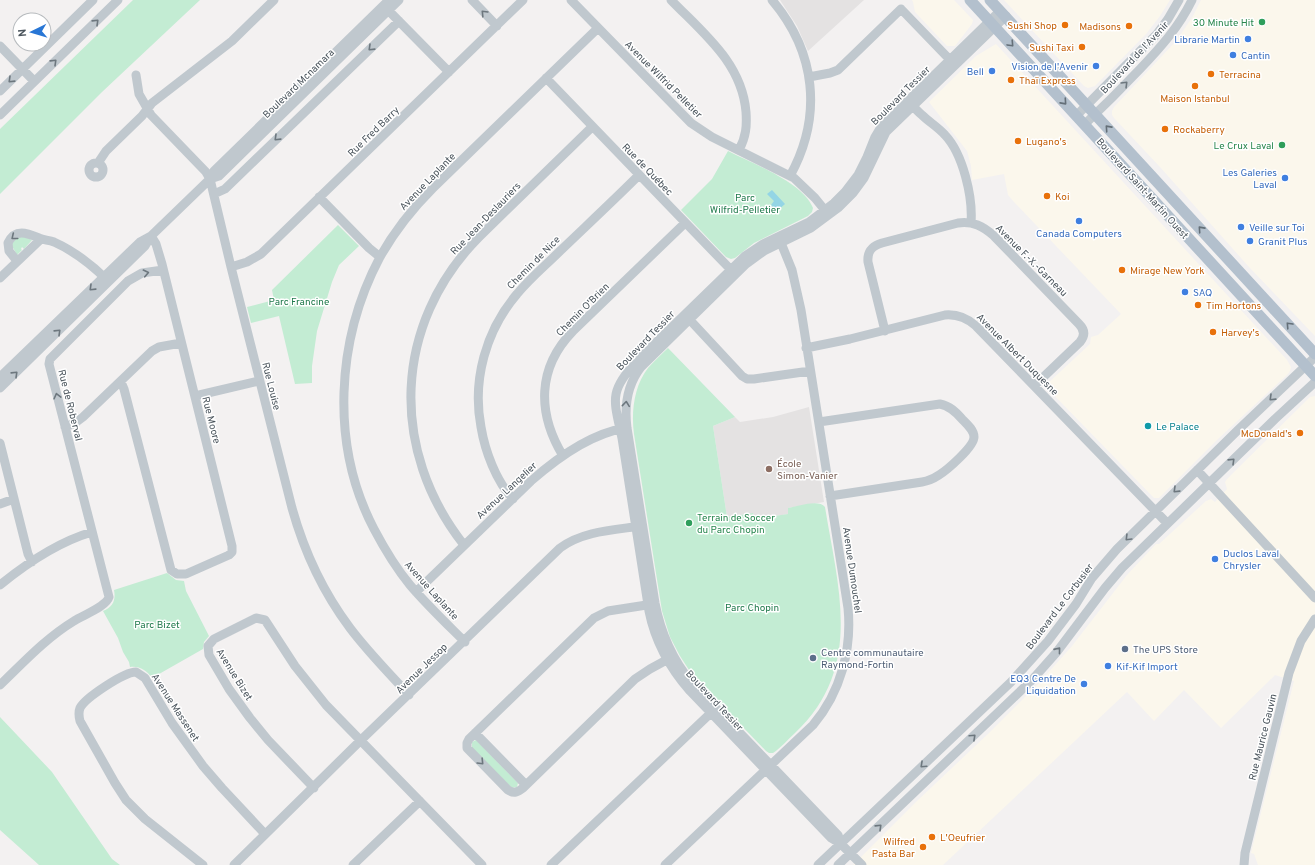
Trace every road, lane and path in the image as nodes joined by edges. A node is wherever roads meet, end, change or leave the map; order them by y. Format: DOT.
graph roads {
  1 [pos="93,0"];
  2 [pos="118,0"];
  3 [pos="274,0"];
  4 [pos="400,0"];
  5 [pos="472,0"];
  6 [pos="523,0"];
  7 [pos="571,0"];
  8 [pos="671,0"];
  9 [pos="772,0"];
  10 [pos="970,0"];
  11 [pos="990,0"];
  12 [pos="1179,0"];
  13 [pos="1192,0"];
  14 [pos="387,5"];
  15 [pos="1003,14"];
  16 [pos="399,21"];
  17 [pos="992,24"];
  18 [pos="497,26"];
  19 [pos="598,28"];
  20 [pos="0,46"];
  21 [pos="953,63"];
  22 [pos="23,69"];
  23 [pos="449,72"];
  24 [pos="136,75"];
  25 [pos="809,77"];
  26 [pos="546,78"];
  27 [pos="34,81"];
  28 [pos="0,91"];
  29 [pos="910,103"];
  30 [pos="1087,106"];
  31 [pos="147,109"];
  32 [pos="1095,114"];
  33 [pos="0,115"];
  34 [pos="1081,120"];
  35 [pos="592,127"];
  36 [pos="739,150"];
  37 [pos="98,163"];
  38 [pos="639,175"];
  39 [pos="790,176"];
  40 [pos="210,178"];
  41 [pos="214,194"];
  42 [pos="319,197"];
  43 [pos="827,213"];
  44 [pos="685,223"];
  45 [pos="972,223"];
  46 [pos="151,236"];
  47 [pos="41,239"];
  48 [pos="780,240"];
  49 [pos="380,257"];
  50 [pos="17,262"];
  51 [pos="231,267"];
  52 [pos="163,270"];
  53 [pos="733,272"];
  54 [pos="0,278"];
  55 [pos="106,280"];
  56 [pos="118,291"];
  57 [pos="689,319"];
  58 [pos="886,330"];
  59 [pos="181,343"];
  60 [pos="806,348"];
  61 [pos="1315,354"];
  62 [pos="1315,357"];
  63 [pos="1306,366"];
  64 [pos="810,371"];
  65 [pos="1315,376"];
  66 [pos="0,377"];
  67 [pos="259,380"];
  68 [pos="121,382"];
  69 [pos="1315,382"];
  70 [pos="1034,386"];
  71 [pos="0,388"];
  72 [pos="195,396"];
  73 [pos="819,422"];
  74 [pos="65,427"];
  75 [pos="623,428"];
  76 [pos="0,443"];
  77 [pos="563,456"];
  78 [pos="1197,470"];
  79 [pos="1209,484"];
  80 [pos="830,496"];
  81 [pos="14,499"];
  82 [pos="513,499"];
  83 [pos="0,504"];
  84 [pos="1155,511"];
  85 [pos="1167,523"];
  86 [pos="639,526"];
  87 [pos="92,532"];
  88 [pos="464,545"];
  89 [pos="32,562"];
  90 [pos="0,585"];
  91 [pos="416,592"];
  92 [pos="1315,598"];
  93 [pos="651,604"];
  94 [pos="1315,619"];
  95 [pos="465,642"];
  96 [pos="670,658"];
  97 [pos="0,685"];
  98 [pos="409,695"];
  99 [pos="713,711"];
  100 [pos="475,732"];
  101 [pos="360,741"];
  102 [pos="768,768"];
  103 [pos="526,785"];
  104 [pos="314,788"];
  105 [pos="420,801"];
  106 [pos="265,834"];
  107 [pos="841,844"];
  108 [pos="850,854"];
  109 [pos="476,863"];
  110 [pos="203,865"];
  111 [pos="234,865"];
  112 [pos="353,865"];
  113 [pos="550,865"];
  114 [pos="665,865"];
  115 [pos="818,865"];
  116 [pos="838,865"];
  117 [pos="862,865"];
  118 [pos="1244,865"];
  1 -- 22 [label="street"];
  27 -- 2 [label="street, one-way"];
  3 -- 31 [label="street"];
  4 -- 14 [label="street, Boulevard Mcnamara"];
  18 -- 5 [label="street, one-way"];
  6 -- 18 [label="street, Rue Fred Barry"];
  7 -- 19 [label="street, Avenue Wilfrid Pelletier"];
  8 -- 36 [label="street"];
  9 -- 25 [label="street"];
  10 -- 17 [label="main road, Boulevard Saint-Martin Ouest"];
  11 -- 15 [label="main road, Boulevard Saint-Martin Ouest"];
  12 -- 30 [label="street, Boulevard de l'Avenir"];
  32 -- 13 [label="street, Boulevard de l'Avenir, one-way"];
  14 -- 16 [label="street"];
  14 -- 40 [label="street, Boulevard Mcnamara"];
  15 -- 17 [label="street, Boulevard Tessier"];
  15 -- 30 [label="main road, Boulevard Saint-Martin Ouest"];
  16 -- 23 [label="street"];
  16 -- 41 [label="street, one-way"];
  17 -- 21 [label="street, Boulevard Tessier"];
  17 -- 34 [label="main road, Boulevard Saint-Martin Ouest, one-way"];
  18 -- 23 [label="street, Rue Fred Barry"];
  19 -- 26 [label="street, Avenue Laplante"];
  19 -- 36 [label="street, Avenue Wilfrid Pelletier"];
  20 -- 22 [label="street"];
  21 -- 25 [label="street"];
  21 -- 29 [label="street, Boulevard Tessier"];
  22 -- 27 [label="street"];
  22 -- 28 [label="street, one-way"];
  23 -- 42 [label="street, Rue Fred Barry"];
  24 -- 31 [label="street, Rue Louise"];
  25 -- 39 [label="street"];
  26 -- 35 [label="street, Rue de Québec"];
  26 -- 49 [label="street, Avenue Laplante"];
  27 -- 33 [label="street"];
  29 -- 43 [label="street, Boulevard Tessier"];
  29 -- 45 [label="street"];
  30 -- 32 [label="main road, Boulevard Saint-Martin Ouest"];
  30 -- 34 [label="street, Boulevard de l'Avenir"];
  31 -- 37 [label="street"];
  31 -- 40 [label="street, Rue Louise"];
  32 -- 34 [label="street, Boulevard de l'Avenir"];
  61 -- 32 [label="main road, Boulevard Saint-Martin Ouest, one-way"];
  34 -- 63 [label="main road, Boulevard Saint-Martin Ouest"];
  35 -- 38 [label="street, Rue de Québec"];
  35 -- 88 [label="street, Rue Jean-Deslauriers"];
  36 -- 39 [label="street, Avenue Wilfrid Pelletier"];
  38 -- 44 [label="street, Rue de Québec"];
  38 -- 82 [label="street, Chemin de Nice"];
  39 -- 43 [label="street, Avenue Wilfrid Pelletier"];
  40 -- 41 [label="street, Rue Louise"];
  40 -- 46 [label="street, Boulevard Mcnamara"];
  41 -- 51 [label="street, Rue Louise"];
  42 -- 49 [label="street"];
  42 -- 51 [label="street, Rue Fred Barry"];
  43 -- 48 [label="street, Boulevard Tessier"];
  44 -- 53 [label="street, Rue de Québec"];
  44 -- 77 [label="street, Chemin O'Brien"];
  45 -- 58 [label="street"];
  45 -- 70 [label="street, Avenue F.-X.-Garneau"];
  46 -- 52 [label="street, Rue Moore"];
  46 -- 55 [label="street, Boulevard Mcnamara"];
  47 -- 50 [label="street"];
  47 -- 50 [label="street, one-way"];
  47 -- 55 [label="street"];
  48 -- 53 [label="street, Boulevard Tessier"];
  48 -- 60 [label="street, Avenue Dumouchel"];
  49 -- 91 [label="street, Avenue Laplante"];
  50 -- 54 [label="street"];
  51 -- 67 [label="street, Rue Louise"];
  56 -- 52 [label="street, Rue de Roberval, one-way"];
  52 -- 59 [label="street, Rue Moore"];
  53 -- 57 [label="street, Boulevard Tessier"];
  53 -- 75 [label="street, Boulevard Tessier"];
  55 -- 56 [label="street"];
  55 -- 66 [label="street, Boulevard Mcnamara, one-way"];
  71 -- 55 [label="street, Boulevard Mcnamara, one-way"];
  74 -- 56 [label="street, Rue de Roberval, one-way"];
  57 -- 64 [label="street"];
  75 -- 57 [label="street, Boulevard Tessier, one-way"];
  58 -- 60 [label="street, Avenue Albert Duquesne"];
  58 -- 70 [label="street, Avenue Albert Duquesne"];
  59 -- 68 [label="street"];
  59 -- 72 [label="street, Rue Moore"];
  60 -- 64 [label="street, Avenue Dumouchel"];
  62 -- 63 [label="street, Boulevard Le Corbusier"];
  63 -- 65 [label="main road, Boulevard Saint-Martin Ouest"];
  63 -- 78 [label="street, Boulevard Le Corbusier, one-way"];
  64 -- 73 [label="street, Avenue Dumouchel"];
  67 -- 72 [label="street"];
  67 -- 98 [label="street, Rue Louise"];
  68 -- 72 [label="street, Rue Moore"];
  68 -- 74 [label="street"];
  79 -- 69 [label="street, one-way"];
  70 -- 84 [label="street, Avenue Albert Duquesne"];
  73 -- 80 [label="street, Avenue Dumouchel"];
  73 -- 80 [label="street"];
  74 -- 87 [label="street, Rue de Roberval"];
  75 -- 77 [label="street, Avenue Langelier"];
  75 -- 86 [label="street, Boulevard Tessier"];
  76 -- 81 [label="street"];
  77 -- 82 [label="street, Avenue Langelier"];
  78 -- 79 [label="street"];
  78 -- 84 [label="street, Boulevard Le Corbusier, one-way"];
  79 -- 85 [label="street"];
  79 -- 92 [label="street"];
  80 -- 102 [label="street, Avenue Dumouchel"];
  81 -- 83 [label="street"];
  81 -- 89 [label="street"];
  82 -- 88 [label="street, Avenue Langelier"];
  84 -- 85 [label="street, Avenue Albert Duquesne"];
  84 -- 107 [label="street, Boulevard Le Corbusier, one-way"];
  108 -- 85 [label="street, one-way"];
  86 -- 93 [label="street, Boulevard Tessier"];
  86 -- 95 [label="street, Avenue Jessop"];
  87 -- 89 [label="street"];
  87 -- 97 [label="street, Rue de Roberval"];
  88 -- 91 [label="street, Avenue Langelier"];
  89 -- 90 [label="street"];
  91 -- 95 [label="street, Avenue Laplante"];
  93 -- 96 [label="street, Boulevard Tessier"];
  93 -- 100 [label="street"];
  94 -- 118 [label="street, Rue Maurice Gauvin"];
  95 -- 98 [label="street, Avenue Jessop"];
  96 -- 99 [label="street, Boulevard Tessier"];
  96 -- 103 [label="street"];
  98 -- 101 [label="street, Avenue Jessop"];
  99 -- 102 [label="street, Boulevard Tessier"];
  99 -- 113 [label="street"];
  100 -- 103 [label="street"];
  100 -- 103 [label="street, one-way"];
  101 -- 104 [label="street, Avenue Jessop"];
  101 -- 104 [label="street, Avenue Bizet"];
  101 -- 105 [label="street"];
  102 -- 107 [label="street, Boulevard Tessier"];
  102 -- 114 [label="street, Avenue Dumouchel"];
  104 -- 106 [label="street, Avenue Jessop"];
  105 -- 109 [label="street"];
  105 -- 112 [label="street"];
  106 -- 110 [label="street, Avenue Massenet"];
  106 -- 111 [label="street, Avenue Jessop"];
  107 -- 108 [label="street, Boulevard Tessier"];
  107 -- 115 [label="street, Boulevard Le Corbusier"];
  108 -- 116 [label="street"];
  108 -- 117 [label="street, Boulevard Tessier"];
}
